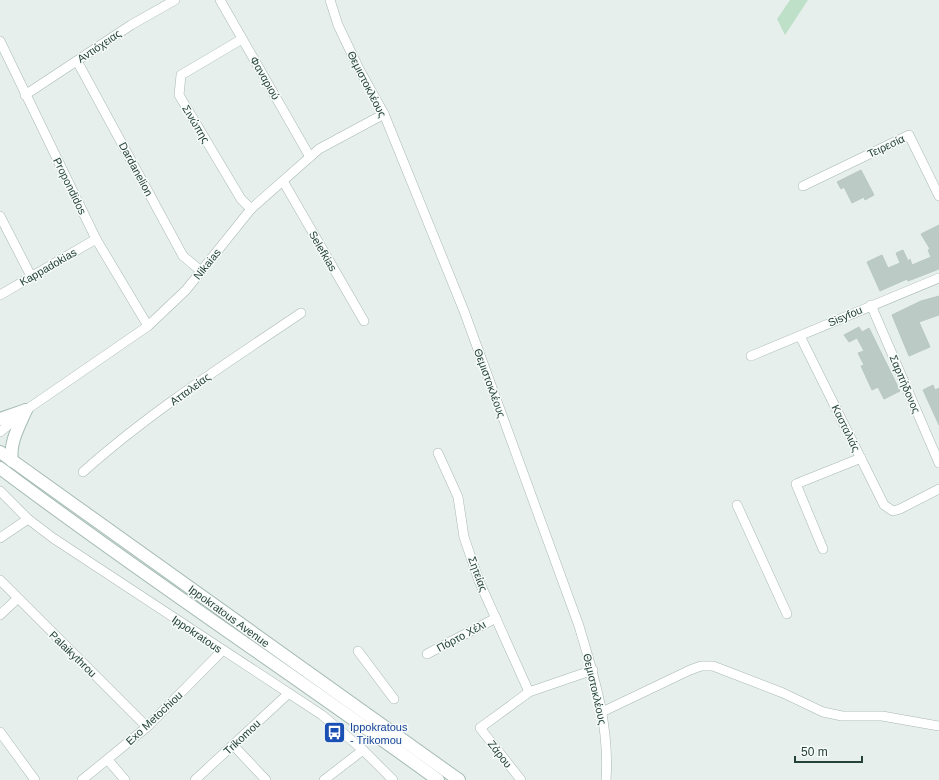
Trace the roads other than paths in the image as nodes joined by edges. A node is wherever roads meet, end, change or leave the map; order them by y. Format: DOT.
graph roads {
  1 [pos="175,0"];
  2 [pos="220,0"];
  3 [pos="330,0"];
  4 [pos="242,39"];
  5 [pos="0,41"];
  6 [pos="77,62"];
  7 [pos="25,94"];
  8 [pos="384,114"];
  9 [pos="310,157"];
  10 [pos="283,181"];
  11 [pos="937,185"];
  12 [pos="803,186"];
  13 [pos="939,196"];
  14 [pos="251,209"];
  15 [pos="0,216"];
  16 [pos="96,239"];
  17 [pos="201,271"];
  18 [pos="31,276"];
  19 [pos="938,281"];
  20 [pos="0,295"];
  21 [pos="871,305"];
  22 [pos="301,313"];
  23 [pos="364,321"];
  24 [pos="148,326"];
  25 [pos="800,336"];
  26 [pos="751,356"];
  27 [pos="26,410"];
  28 [pos="0,419"];
  29 [pos="0,432"];
  30 [pos="0,452"];
  31 [pos="438,453"];
  32 [pos="861,458"];
  33 [pos="12,461"];
  34 [pos="939,463"];
  35 [pos="0,468"];
  36 [pos="84,472"];
  37 [pos="939,489"];
  38 [pos="0,491"];
  39 [pos="737,505"];
  40 [pos="28,519"];
  41 [pos="0,538"];
  42 [pos="823,549"];
  43 [pos="0,580"];
  44 [pos="17,599"];
  45 [pos="787,614"];
  46 [pos="0,615"];
  47 [pos="496,618"];
  48 [pos="222,651"];
  49 [pos="358,651"];
  50 [pos="427,654"];
  51 [pos="593,670"];
  52 [pos="529,692"];
  53 [pos="289,693"];
  54 [pos="394,699"];
  55 [pos="602,712"];
  56 [pos="939,726"];
  57 [pos="147,727"];
  58 [pos="0,732"];
  59 [pos="233,746"];
  60 [pos="363,750"];
  61 [pos="108,760"];
  62 [pos="36,780"];
  63 [pos="82,780"];
  64 [pos="125,780"];
  65 [pos="195,780"];
  66 [pos="266,780"];
  67 [pos="324,780"];
  68 [pos="393,780"];
  69 [pos="438,780"];
  70 [pos="458,780"];
  71 [pos="521,780"];
  72 [pos="606,780"];
  1 -- 6 [label="street, Αντιόχειας"];
  2 -- 4 [label="street, Φαναριού"];
  3 -- 8 [label="street, Θεμιστοκλέους"];
  4 -- 9 [label="street, Φαναριού"];
  4 -- 14 [label="street, Σινώπης"];
  5 -- 7 [label="street, Propondidos"];
  6 -- 7 [label="street, Αντιόχειας"];
  6 -- 17 [label="street, Dardanelion"];
  7 -- 16 [label="street, Propondidos"];
  8 -- 9 [label="street, Nikaias"];
  8 -- 51 [label="street, Θεμιστοκλέους"];
  9 -- 10 [label="street, Nikaias"];
  10 -- 14 [label="street, Nikaias"];
  10 -- 23 [label="street, Selefkias"];
  11 -- 12 [label="street, Τειρεσία"];
  11 -- 13 [label="street, Τειρεσία"];
  14 -- 17 [label="street, Nikaias"];
  15 -- 18 [label="street"];
  16 -- 18 [label="street, Kappadokias"];
  16 -- 24 [label="street, Propondidos"];
  17 -- 24 [label="street, Nikaias"];
  18 -- 20 [label="street, Kappadokias"];
  19 -- 21 [label="street, Sisyfou"];
  21 -- 25 [label="street, Sisyfou"];
  21 -- 34 [label="street, Σαρπήδονος"];
  22 -- 36 [label="street, Ατταλείας"];
  24 -- 27 [label="street, Nikaias"];
  25 -- 26 [label="street, Sisyfou"];
  25 -- 32 [label="street, Κασταλιάς"];
  27 -- 28 [label="main road"];
  27 -- 29 [label="street, Nikaias"];
  27 -- 33 [label="main road"];
  30 -- 33 [label="main road, Ippokratous Avenue"];
  31 -- 47 [label="street, Σητείας"];
  32 -- 37 [label="street, Κασταλιάς"];
  32 -- 42 [label="street"];
  33 -- 70 [label="main road, Ippokratous Avenue"];
  35 -- 69 [label="main road, Ippokratous Avenue"];
  38 -- 40 [label="street, Ippokratous"];
  39 -- 45 [label="street"];
  40 -- 41 [label="street"];
  40 -- 48 [label="street, Ippokratous"];
  43 -- 44 [label="street, Palaikythrou"];
  44 -- 46 [label="street"];
  44 -- 57 [label="street, Palaikythrou"];
  47 -- 50 [label="street, Πόρτο Χέλι"];
  47 -- 52 [label="street, Σητείας"];
  48 -- 53 [label="street, Ippokratous"];
  48 -- 57 [label="street, Exo Metochiou"];
  49 -- 54 [label="street"];
  51 -- 52 [label="street"];
  51 -- 55 [label="street, Θεμιστοκλέους"];
  52 -- 71 [label="street, Ζάρου"];
  53 -- 59 [label="street, Trikomou"];
  53 -- 60 [label="street, Ippokratous"];
  55 -- 56 [label="street"];
  55 -- 72 [label="street, Θεμιστοκλέους"];
  57 -- 61 [label="street, Exo Metochiou"];
  58 -- 62 [label="street"];
  59 -- 65 [label="street, Trikomou"];
  59 -- 66 [label="street"];
  60 -- 67 [label="street"];
  60 -- 68 [label="street, Ippokratous"];
  61 -- 63 [label="street, Exo Metochiou"];
  61 -- 64 [label="street"];
}
